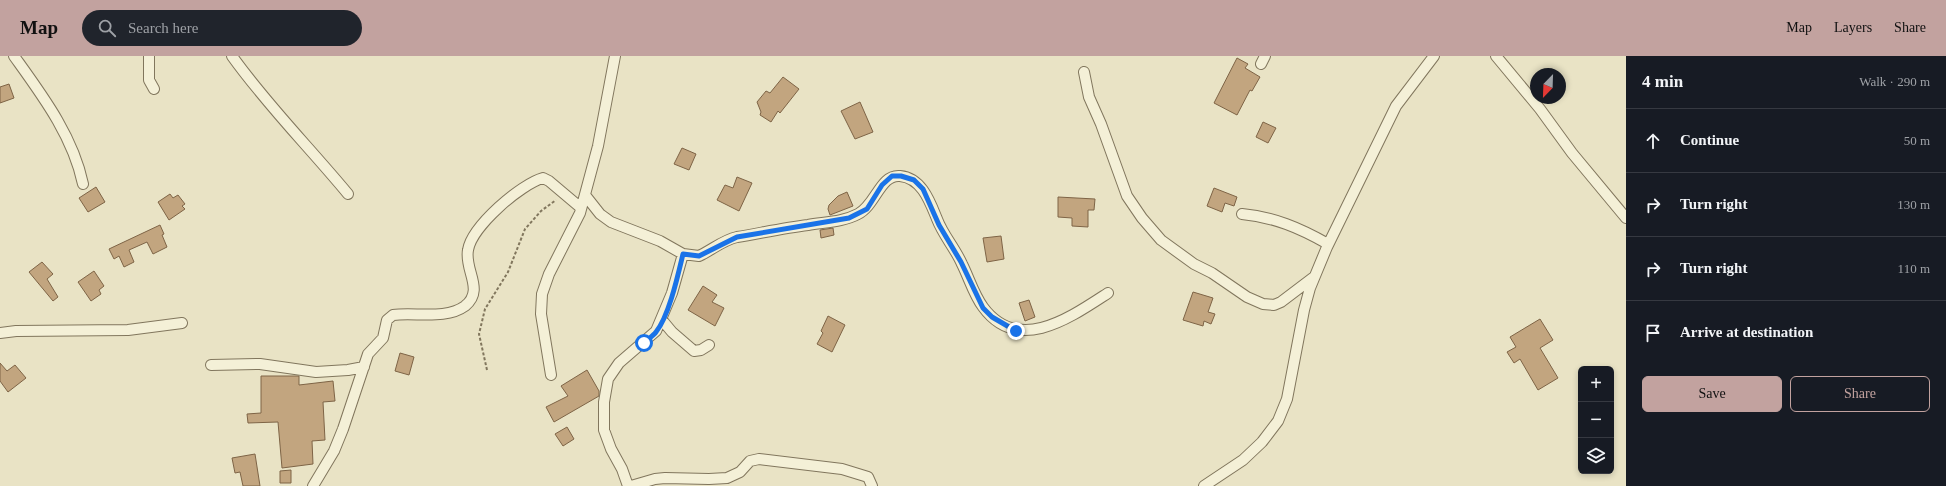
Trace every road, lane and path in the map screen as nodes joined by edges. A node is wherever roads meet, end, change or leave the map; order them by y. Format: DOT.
graph roads {
  1 [pos="14,56"];
  2 [pos="149,56"];
  3 [pos="232,56"];
  4 [pos="615,56"];
  5 [pos="1434,56"];
  6 [pos="1496,56"];
  7 [pos="1084,72"];
  8 [pos="154,90"];
  9 [pos="83,184"];
  10 [pos="348,194"];
  11 [pos="564,195"];
  12 [pos="585,195"];
  13 [pos="581,208"];
  14 [pos="1242,214"];
  15 [pos="1626,218"];
  16 [pos="1328,244"];
  17 [pos="683,254"];
  18 [pos="1315,276"];
  19 [pos="1108,293"];
  20 [pos="662,320"];
  21 [pos="182,323"];
  22 [pos="0,333"];
  23 [pos="709,345"];
  24 [pos="211,365"];
  25 [pos="364,367"];
  26 [pos="487,370"];
  27 [pos="551,375"];
  28 [pos="313,486"];
  29 [pos="630,486"];
  30 [pos="872,486"];
  31 [pos="1204,486"];
  1 -- 9 [label="street"];
  2 -- 8 [label="street"];
  3 -- 10 [label="street"];
  4 -- 12 [label="street"];
  5 -- 16 [label="street"];
  6 -- 15 [label="street"];
  7 -- 18 [label="street"];
  11 -- 13 [label="street"];
  11 -- 25 [label="street"];
  11 -- 26 [label="path"];
  12 -- 13 [label="street"];
  12 -- 17 [label="street"];
  13 -- 27 [label="street"];
  14 -- 16 [label="street"];
  16 -- 18 [label="street"];
  17 -- 19 [label="street"];
  17 -- 20 [label="street"];
  18 -- 31 [label="street"];
  20 -- 23 [label="street"];
  20 -- 29 [label="street"];
  21 -- 22 [label="street"];
  24 -- 25 [label="street"];
  25 -- 28 [label="street"];
  29 -- 30 [label="street"];
}
